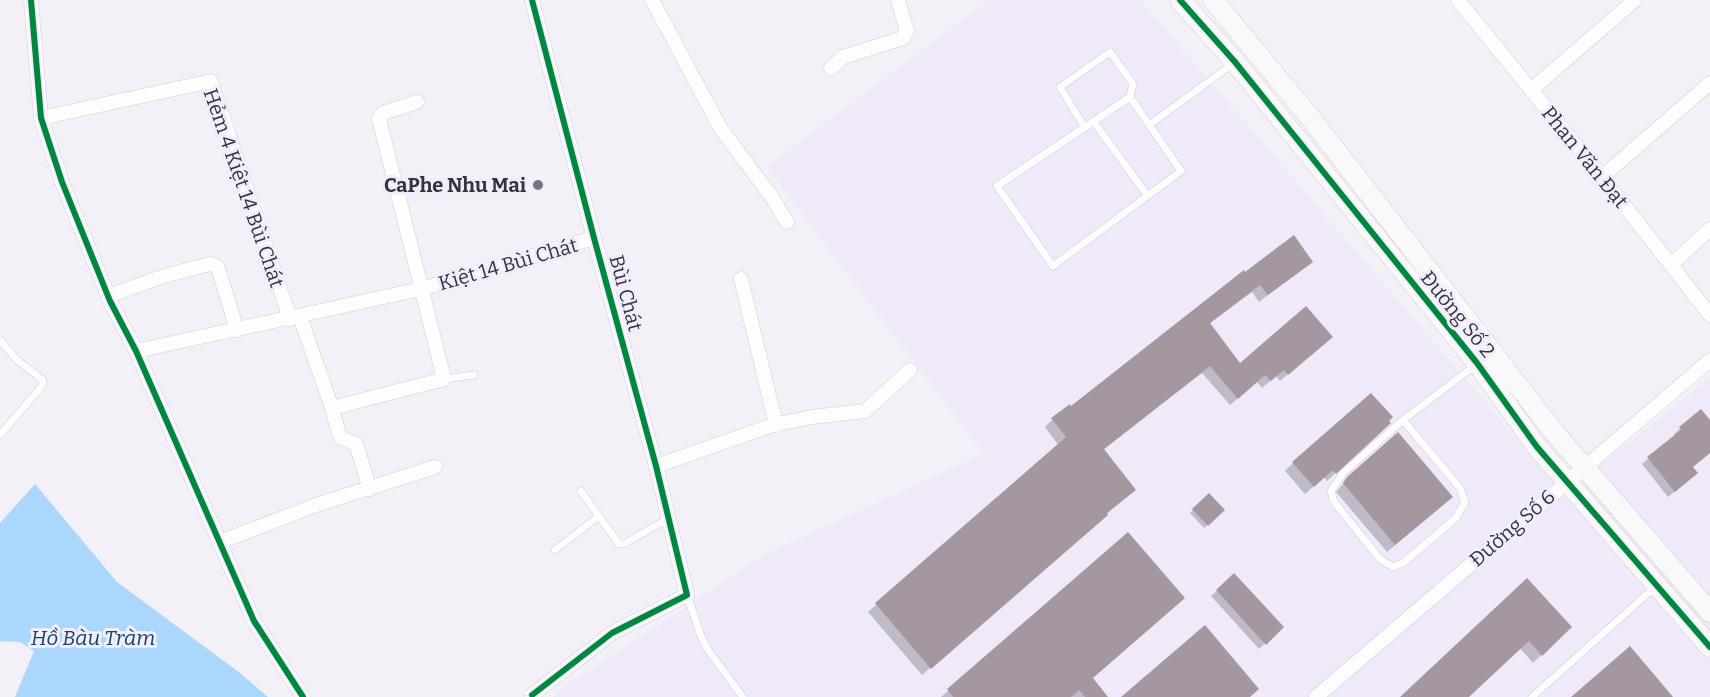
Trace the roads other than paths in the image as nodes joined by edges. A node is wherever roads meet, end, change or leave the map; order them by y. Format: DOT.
graph roads {
  1 [pos="31,0"];
  2 [pos="532,0"];
  3 [pos="652,0"];
  4 [pos="898,0"];
  5 [pos="1180,0"];
  6 [pos="1213,0"];
  7 [pos="1458,0"];
  8 [pos="1635,0"];
  9 [pos="1620,5"];
  10 [pos="1234,62"];
  11 [pos="831,68"];
  12 [pos="1710,83"];
  13 [pos="1531,90"];
  14 [pos="1130,97"];
  15 [pos="417,102"];
  16 [pos="1304,109"];
  17 [pos="41,118"];
  18 [pos="1094,122"];
  19 [pos="1284,124"];
  20 [pos="1149,125"];
  21 [pos="1085,128"];
  22 [pos="1602,177"];
  23 [pos="1147,195"];
  24 [pos="787,222"];
  25 [pos="1710,229"];
  26 [pos="594,238"];
  27 [pos="1671,265"];
  28 [pos="741,279"];
  29 [pos="422,289"];
  30 [pos="108,296"];
  31 [pos="1710,315"];
  32 [pos="295,318"];
  33 [pos="237,330"];
  34 [pos="0,340"];
  35 [pos="136,351"];
  36 [pos="1710,360"];
  37 [pos="1477,363"];
  38 [pos="910,370"];
  39 [pos="474,375"];
  40 [pos="444,379"];
  41 [pos="332,408"];
  42 [pos="1403,420"];
  43 [pos="776,424"];
  44 [pos="0,435"];
  45 [pos="656,466"];
  46 [pos="435,467"];
  47 [pos="1584,467"];
  48 [pos="1566,482"];
  49 [pos="370,489"];
  50 [pos="581,491"];
  51 [pos="599,516"];
  52 [pos="669,518"];
  53 [pos="220,542"];
  54 [pos="555,550"];
  55 [pos="1657,586"];
  56 [pos="687,595"];
  57 [pos="1710,612"];
  58 [pos="1710,647"];
  59 [pos="532,695"];
  60 [pos="303,697"];
  61 [pos="743,697"];
  62 [pos="1316,697"];
  63 [pos="1532,697"];
  1 -- 17 [label="street"];
  2 -- 26 [label="street, Bùi Chát"];
  3 -- 24 [label="street"];
  4 -- 11 [label="street"];
  5 -- 10 [label="street, Đường Số 2"];
  6 -- 16 [label="street, Đường Số 2"];
  7 -- 13 [label="street, Phan Văn Đạt"];
  8 -- 9 [label="street"];
  9 -- 13 [label="street"];
  10 -- 19 [label="street, Đường Số 2"];
  10 -- 20 [label="lane"];
  12 -- 22 [label="street"];
  13 -- 22 [label="street, Phan Văn Đạt"];
  14 -- 18 [label="lane"];
  14 -- 20 [label="lane"];
  14 -- 21 [label="lane"];
  15 -- 29 [label="street"];
  16 -- 19 [label="street"];
  16 -- 47 [label="street, Đường Số 2"];
  17 -- 30 [label="street"];
  17 -- 32 [label="street, Hẻm 4 Kiệt 14 Bùi Chát"];
  18 -- 21 [label="lane"];
  18 -- 23 [label="lane"];
  19 -- 37 [label="street, Đường Số 2"];
  20 -- 23 [label="lane"];
  21 -- 23 [label="lane"];
  22 -- 27 [label="street, Phan Văn Đạt"];
  25 -- 27 [label="street"];
  26 -- 29 [label="street, Kiệt 14 Bùi Chát"];
  26 -- 45 [label="street, Bùi Chát"];
  27 -- 31 [label="street, Phan Văn Đạt"];
  28 -- 43 [label="street"];
  29 -- 32 [label="street, Kiệt 14 Bùi Chát"];
  29 -- 40 [label="street, Kiệt 14 Bùi Chát"];
  30 -- 33 [label="street"];
  30 -- 35 [label="street"];
  32 -- 33 [label="street, Kiệt 14 Bùi Chát"];
  32 -- 41 [label="street"];
  33 -- 35 [label="street, Kiệt 14 Bùi Chát"];
  34 -- 44 [label="lane"];
  35 -- 53 [label="street"];
  36 -- 47 [label="street, Đường Số 6"];
  37 -- 42 [label="lane"];
  37 -- 48 [label="street, Đường Số 2"];
  38 -- 43 [label="street"];
  39 -- 40 [label="lane"];
  40 -- 41 [label="street"];
  41 -- 49 [label="street"];
  42 -- 42 [label="lane"];
  43 -- 45 [label="street"];
  45 -- 52 [label="street, Bùi Chát"];
  46 -- 49 [label="street"];
  47 -- 48 [label="street, Đường Số 6"];
  47 -- 57 [label="street, Đường Số 2"];
  48 -- 55 [label="street, Đường Số 2"];
  48 -- 62 [label="street, Đường Số 6"];
  49 -- 53 [label="street"];
  50 -- 51 [label="lane"];
  51 -- 52 [label="lane"];
  51 -- 54 [label="lane"];
  52 -- 56 [label="street, Bùi Chát"];
  53 -- 60 [label="street"];
  55 -- 58 [label="street, Đường Số 2"];
  55 -- 63 [label="lane"];
  56 -- 59 [label="street"];
  56 -- 61 [label="lane"];
}
